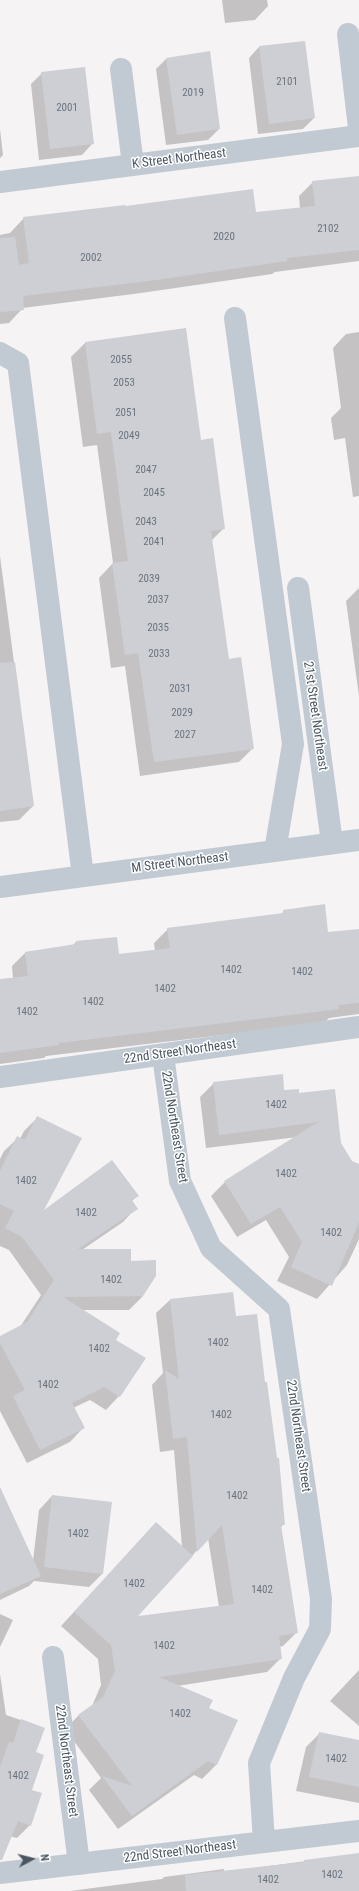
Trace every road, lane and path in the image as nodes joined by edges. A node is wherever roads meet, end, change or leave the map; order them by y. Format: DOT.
graph roads {
  1 [pos="348,34"];
  2 [pos="121,70"];
  3 [pos="359,128"];
  4 [pos="359,136"];
  5 [pos="133,165"];
  6 [pos="0,182"];
  7 [pos="235,318"];
  8 [pos="0,353"];
  9 [pos="298,588"];
  10 [pos="359,840"];
  11 [pos="332,843"];
  12 [pos="275,851"];
  13 [pos="83,876"];
  14 [pos="0,887"];
  15 [pos="359,1028"];
  16 [pos="163,1055"];
  17 [pos="0,1077"];
  18 [pos="53,1658"];
  19 [pos="359,1831"];
  20 [pos="264,1842"];
  21 [pos="79,1864"];
  22 [pos="0,1873"];
  1 -- 3 [label="street"];
  2 -- 5 [label="street"];
  4 -- 5 [label="street, K Street Northeast"];
  5 -- 6 [label="street, K Street Northeast"];
  7 -- 12 [label="street"];
  8 -- 13 [label="street"];
  9 -- 11 [label="street, 21st Street Northeast"];
  10 -- 11 [label="street, M Street Northeast"];
  11 -- 12 [label="street, M Street Northeast"];
  12 -- 13 [label="street, M Street Northeast"];
  13 -- 14 [label="street, M Street Northeast"];
  15 -- 16 [label="street, 22nd Street Northeast"];
  16 -- 17 [label="street, 22nd Street Northeast"];
  16 -- 20 [label="street, 22nd Northeast Street"];
  18 -- 21 [label="street, 22nd Northeast Street"];
  19 -- 20 [label="street, 22nd Street Northeast"];
  20 -- 21 [label="street, 22nd Street Northeast"];
  21 -- 22 [label="street, 22nd Street Northeast"];
}
